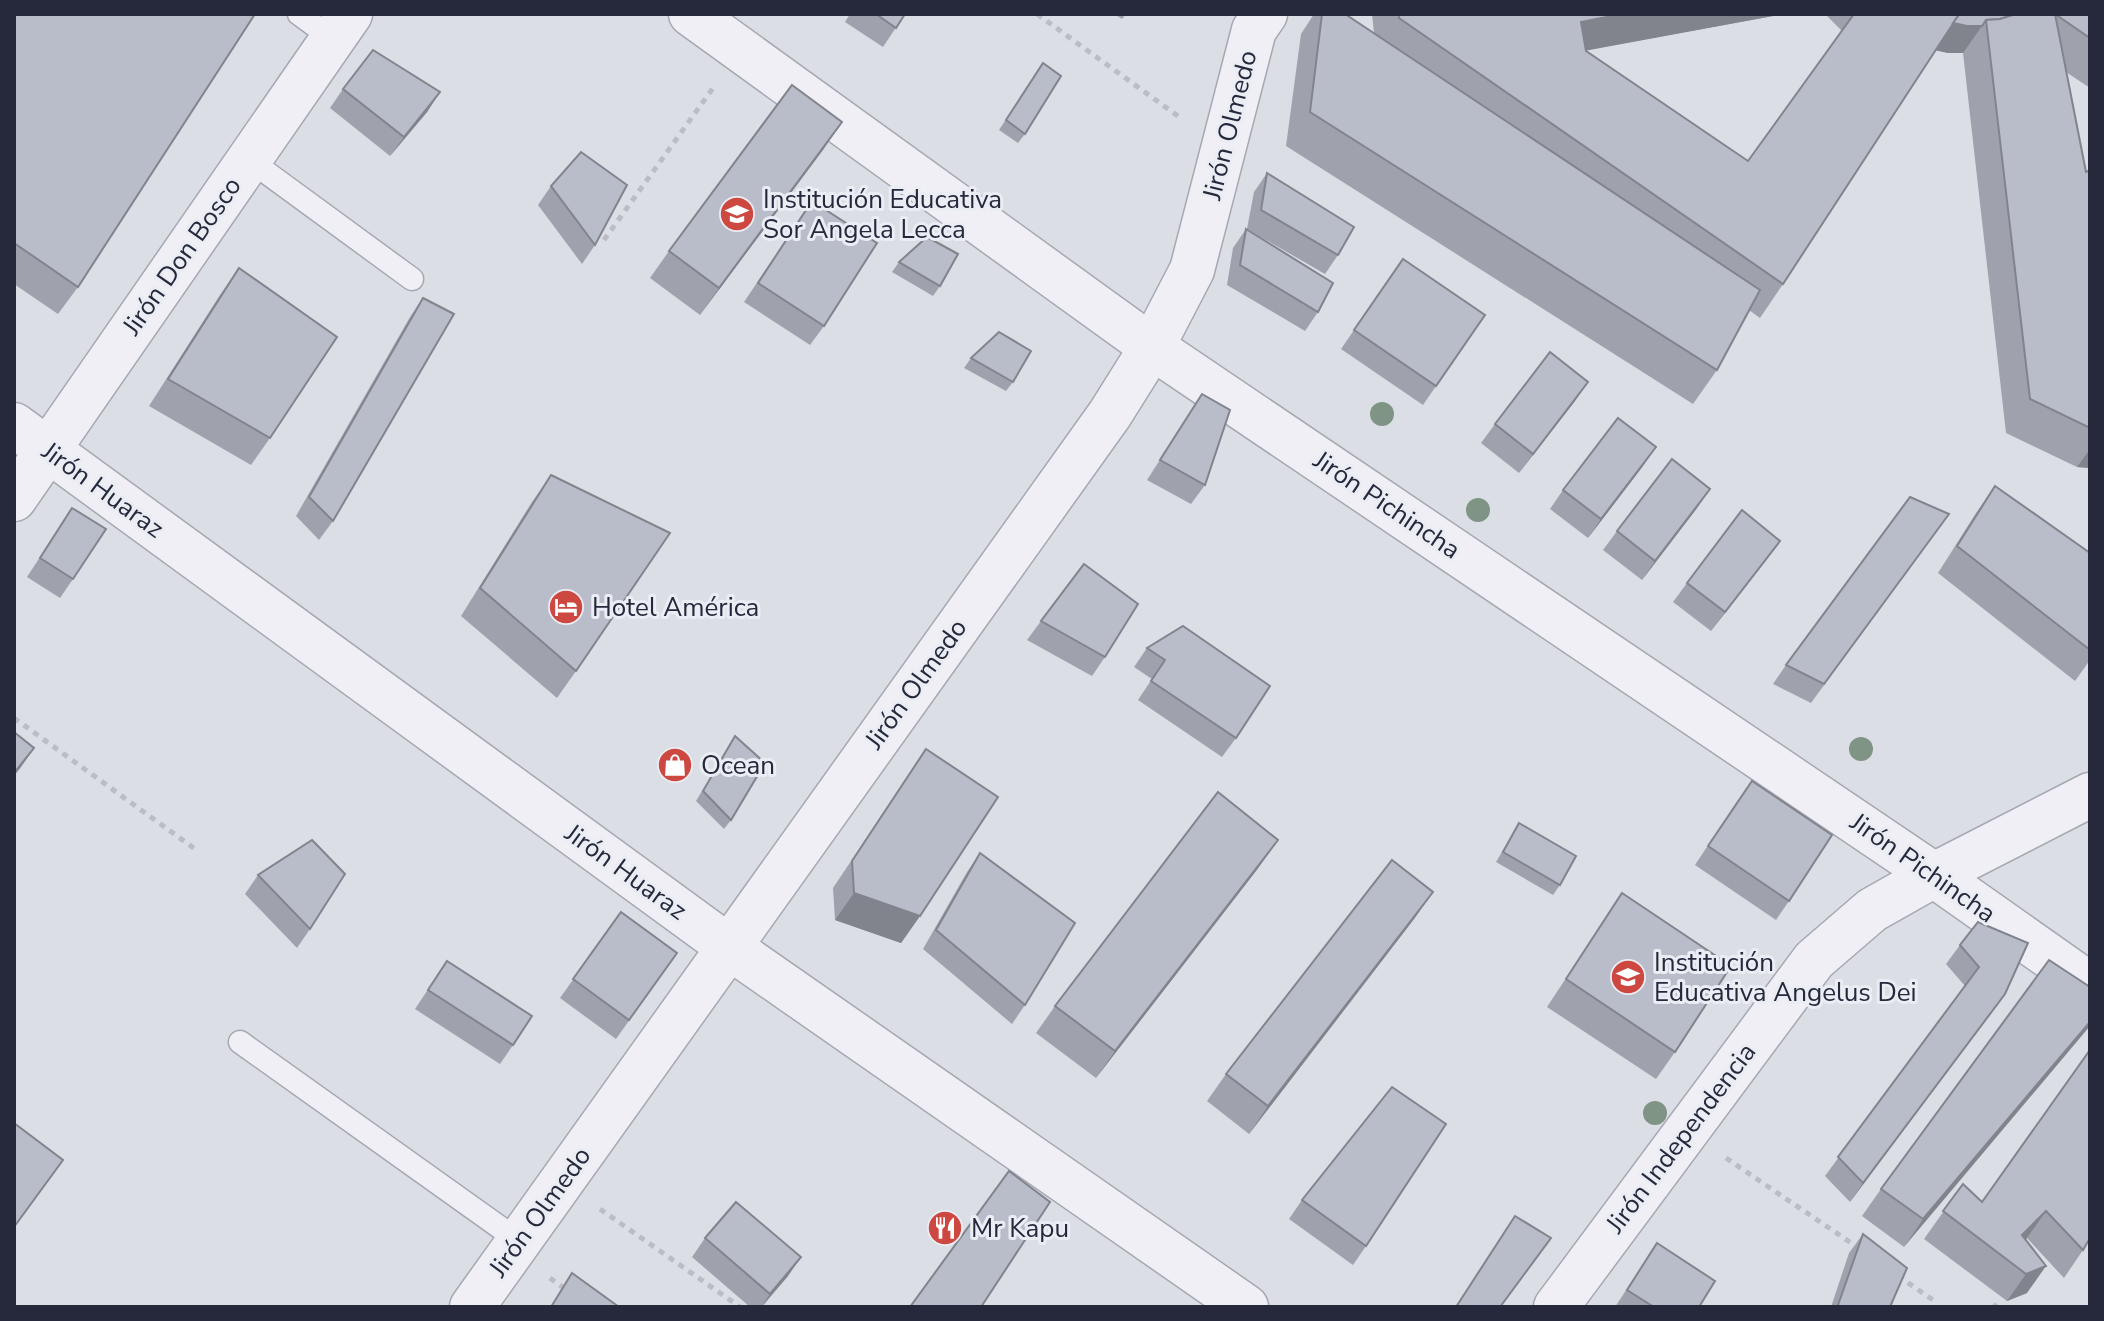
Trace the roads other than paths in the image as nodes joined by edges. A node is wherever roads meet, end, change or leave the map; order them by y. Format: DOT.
graph roads {
  1 [pos="691,14"];
  2 [pos="1265,14"];
  3 [pos="327,22"];
  4 [pos="248,159"];
  5 [pos="412,279"];
  6 [pos="1152,347"];
  7 [pos="31,438"];
  8 [pos="14,499"];
  9 [pos="2090,795"];
  10 [pos="1934,875"];
  11 [pos="729,947"];
  12 [pos="2090,985"];
  13 [pos="240,1042"];
  14 [pos="519,1241"];
  15 [pos="472,1307"];
  16 [pos="1246,1307"];
  17 [pos="1556,1307"];
  1 -- 6 [label="street, Jirón Pichincha"];
  2 -- 6 [label="street, Jirón Olmedo"];
  3 -- 4 [label="street, Jirón Don Bosco"];
  4 -- 5 [label="lane"];
  4 -- 7 [label="street, Jirón Don Bosco"];
  6 -- 10 [label="street, Jirón Pichincha"];
  6 -- 11 [label="street, Jirón Olmedo"];
  7 -- 8 [label="street, Jirón Don Bosco"];
  7 -- 11 [label="street, Jirón Huaraz"];
  9 -- 10 [label="street, Jirón Independencia"];
  10 -- 12 [label="street, Jirón Pichincha"];
  10 -- 17 [label="street, Jirón Independencia"];
  11 -- 14 [label="street, Jirón Olmedo"];
  11 -- 16 [label="street, Jirón Huaraz"];
  13 -- 14 [label="lane"];
  14 -- 15 [label="street, Jirón Olmedo"];
}
